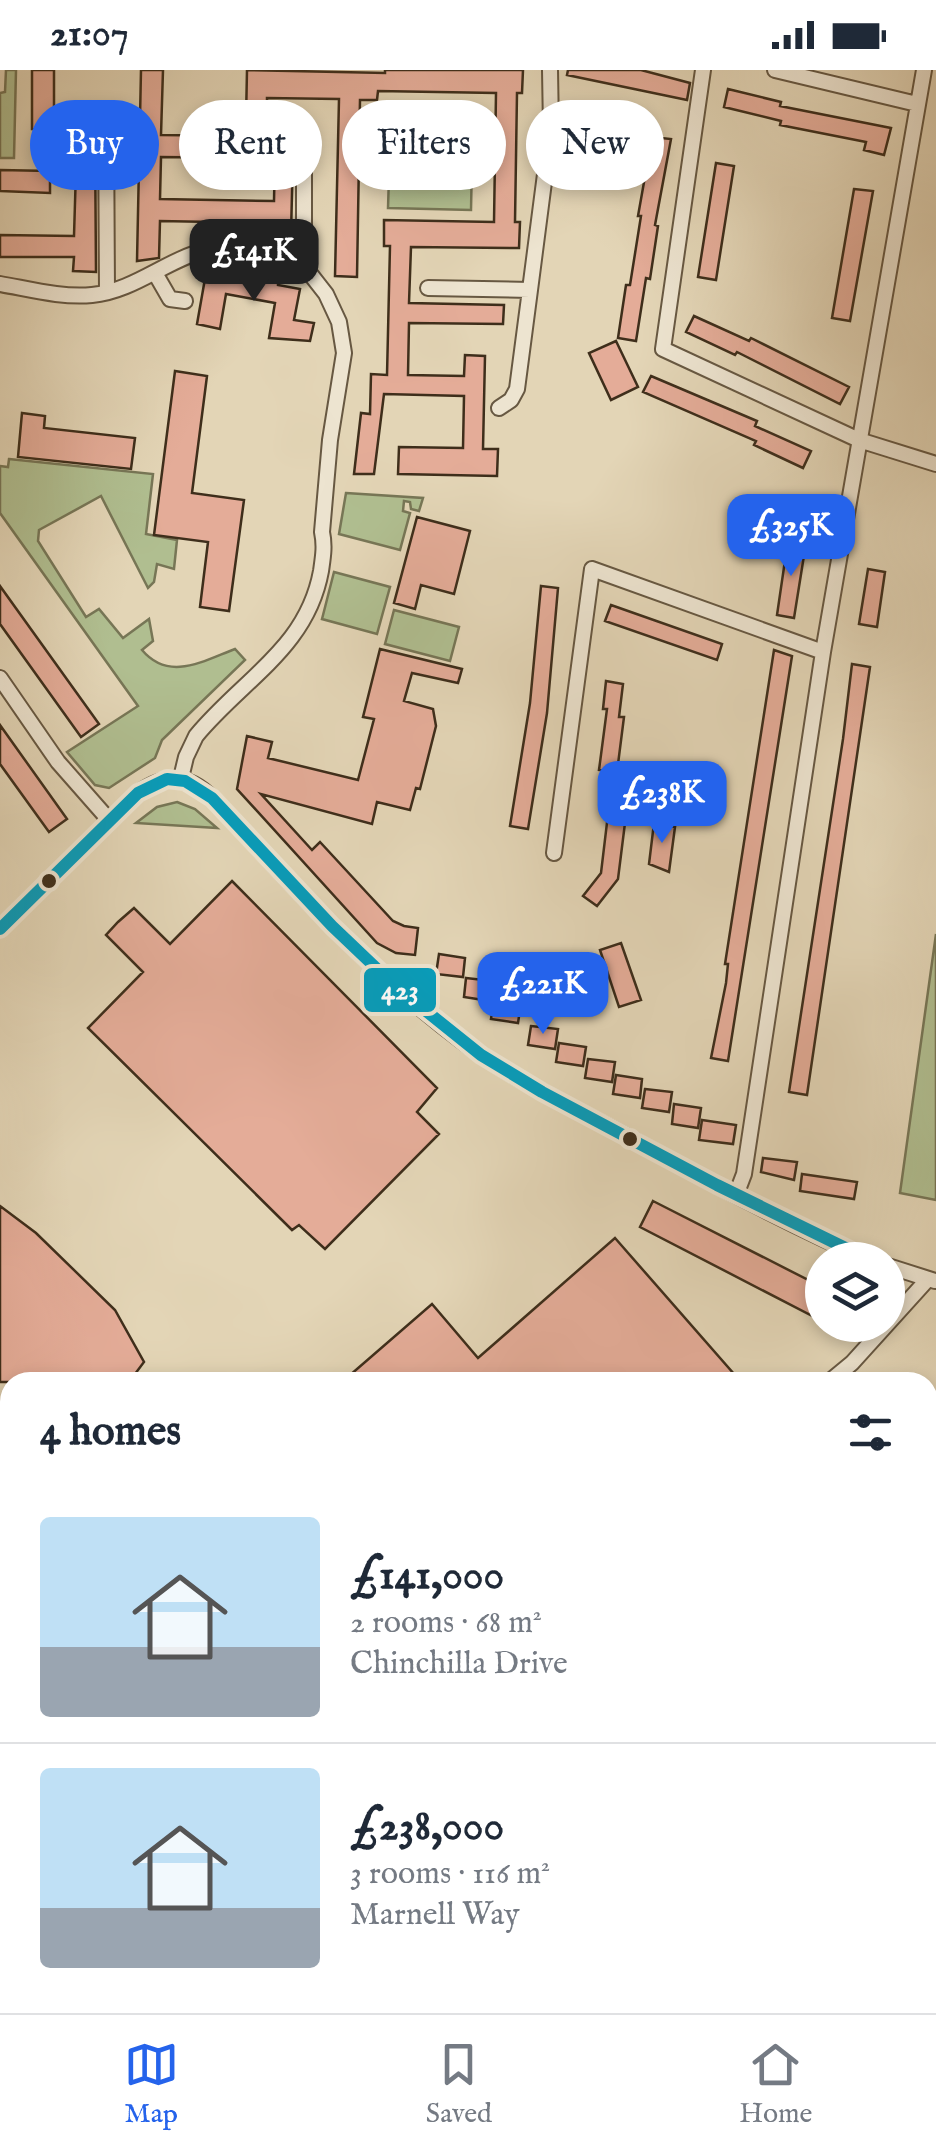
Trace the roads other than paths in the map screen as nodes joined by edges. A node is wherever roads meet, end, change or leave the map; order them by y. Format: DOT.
graph roads {
  1 [pos="550,70"];
  2 [pos="703,70"];
  3 [pos="775,70"];
  4 [pos="924,70"];
  5 [pos="917,104"];
  6 [pos="106,190"];
  7 [pos="304,190"];
  8 [pos="298,257"];
  9 [pos="155,273"];
  10 [pos="0,284"];
  11 [pos="428,288"];
  12 [pos="530,290"];
  13 [pos="107,292"];
  14 [pos="185,301"];
  15 [pos="499,408"];
  16 [pos="859,440"];
  17 [pos="936,464"];
  18 [pos="823,652"];
  19 [pos="0,678"];
  20 [pos="181,778"];
  21 [pos="110,820"];
  22 [pos="554,852"];
  23 [pos="0,930"];
  24 [pos="736,1195"];
  25 [pos="833,1242"];
  26 [pos="905,1271"];
  27 [pos="932,1280"];
  28 [pos="840,1372"];
  1 -- 12 [label="street"];
  2 -- 16 [label="street"];
  3 -- 5 [label="street"];
  4 -- 5 [label="street"];
  5 -- 16 [label="street"];
  6 -- 13 [label="street"];
  7 -- 8 [label="street"];
  8 -- 9 [label="street"];
  8 -- 20 [label="street"];
  9 -- 13 [label="street"];
  9 -- 14 [label="street"];
  10 -- 13 [label="street"];
  11 -- 12 [label="street"];
  12 -- 15 [label="street"];
  16 -- 17 [label="street"];
  16 -- 18 [label="street"];
  18 -- 22 [label="street"];
  18 -- 24 [label="street"];
  19 -- 21 [label="street"];
  20 -- 21 [label="street"];
  20 -- 24 [label="street"];
  21 -- 23 [label="street"];
  24 -- 25 [label="street"];
  26 -- 27 [label="street"];
  27 -- 28 [label="street"];
}
